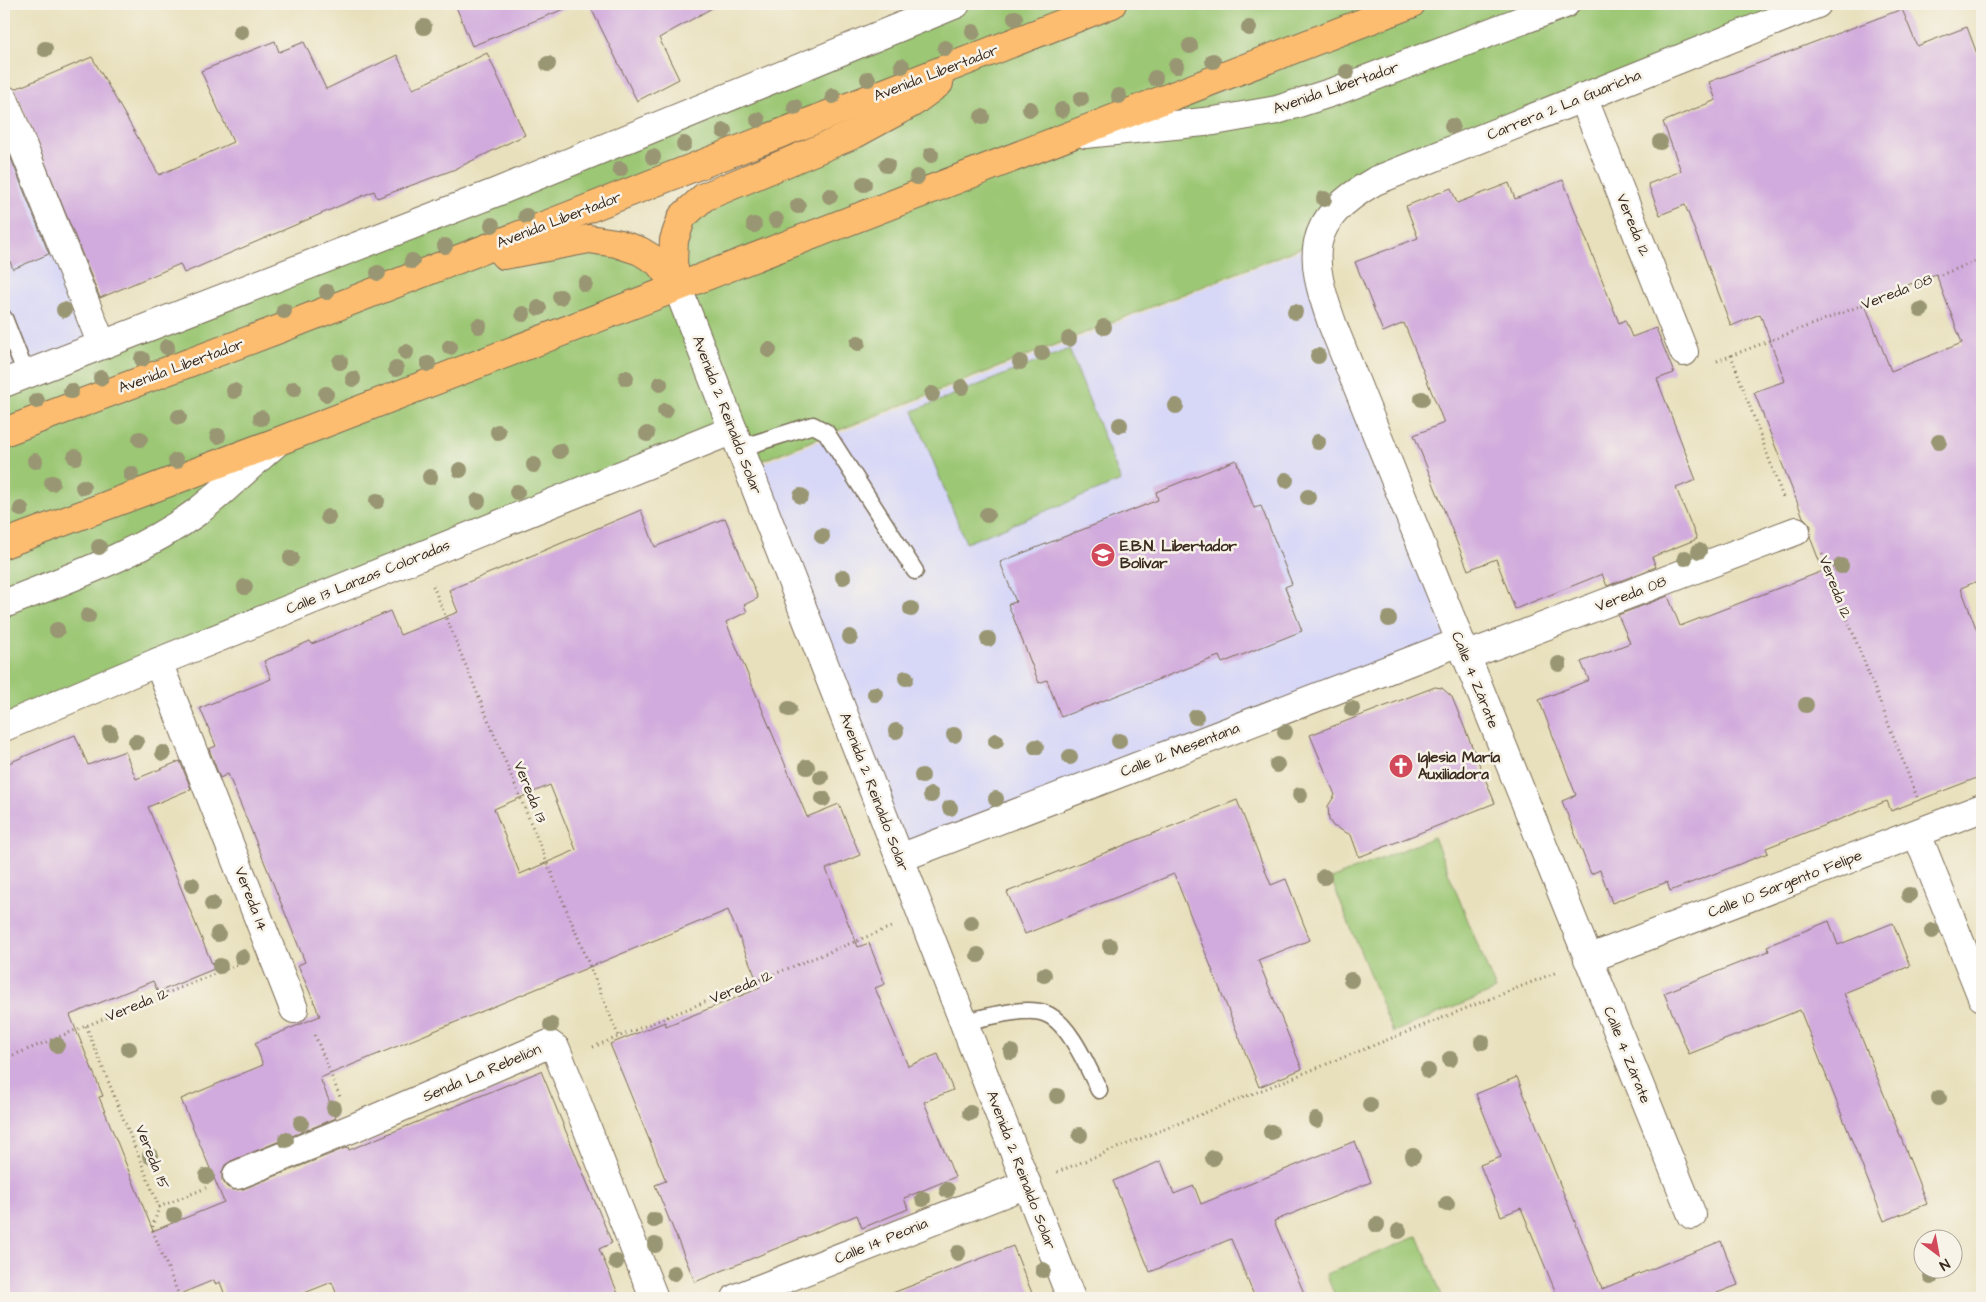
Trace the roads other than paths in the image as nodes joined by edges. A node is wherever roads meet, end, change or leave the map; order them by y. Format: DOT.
graph roads {
  1 [pos="956,4"];
  2 [pos="1112,4"];
  3 [pos="1411,4"];
  4 [pos="1566,4"];
  5 [pos="1817,4"];
  6 [pos="972,59"];
  7 [pos="1583,97"];
  8 [pos="4,99"];
  9 [pos="1066,136"];
  10 [pos="1324,224"];
  11 [pos="423,273"];
  12 [pos="677,286"];
  13 [pos="4,318"];
  14 [pos="102,345"];
  15 [pos="1684,352"];
  16 [pos="15,378"];
  17 [pos="4,432"];
  18 [pos="737,439"];
  19 [pos="279,441"];
  20 [pos="1796,531"];
  21 [pos="4,544"];
  22 [pos="915,571"];
  23 [pos="4,604"];
  24 [pos="1463,649"];
  25 [pos="158,662"];
  26 [pos="4,727"];
  27 [pos="1982,808"];
  28 [pos="1923,831"];
  29 [pos="900,858"];
  30 [pos="1588,959"];
  31 [pos="1982,997"];
  32 [pos="294,1009"];
  33 [pos="964,1022"];
  34 [pos="1099,1090"];
  35 [pos="237,1175"];
  36 [pos="1027,1184"];
  37 [pos="1692,1216"];
  38 [pos="654,1298"];
  39 [pos="736,1298"];
  40 [pos="1071,1298"];
  1 -- 14 [label="street"];
  2 -- 6 [label="main road, Avenida Libertador"];
  3 -- 9 [label="main road, Avenida Libertador"];
  4 -- 9 [label="street, Avenida Libertador"];
  5 -- 7 [label="street, Carrera 2 La Guaricha"];
  6 -- 11 [label="main road, Avenida Libertador"];
  6 -- 12 [label="main road"];
  7 -- 10 [label="street, Carrera 2 La Guaricha"];
  7 -- 15 [label="street, Vereda 12"];
  8 -- 14 [label="street"];
  9 -- 12 [label="main road, Avenida Libertador"];
  10 -- 24 [label="street, Calle 4 Zárate"];
  11 -- 12 [label="main road"];
  11 -- 17 [label="main road, Avenida Libertador"];
  12 -- 18 [label="street, Avenida 2 Reinaldo Solar"];
  12 -- 19 [label="main road, Avenida Libertador"];
  13 -- 16 [label="lane"];
  14 -- 16 [label="street"];
  18 -- 22 [label="lane"];
  18 -- 25 [label="street, Calle 13 Lanzas Coloradas"];
  18 -- 29 [label="street, Avenida 2 Reinaldo Solar"];
  19 -- 21 [label="main road, Avenida Libertador"];
  19 -- 23 [label="street, Avenida Libertador"];
  20 -- 24 [label="street, Vereda 08"];
  24 -- 29 [label="street, Calle 12 Mesentana"];
  24 -- 30 [label="street, Calle 4 Zárate"];
  25 -- 26 [label="street, Calle 13 Lanzas Coloradas"];
  25 -- 32 [label="street, Vereda 14"];
  27 -- 28 [label="street, Calle 10 Sargento Felipe"];
  28 -- 30 [label="street, Calle 10 Sargento Felipe"];
  28 -- 31 [label="street"];
  29 -- 33 [label="street, Avenida 2 Reinaldo Solar"];
  30 -- 37 [label="street, Calle 4 Zárate"];
  33 -- 34 [label="lane"];
  33 -- 36 [label="street, Avenida 2 Reinaldo Solar"];
  35 -- 38 [label="street, Senda La Rebelión"];
  36 -- 39 [label="street, Calle 14 Peonia"];
  36 -- 40 [label="street, Avenida 2 Reinaldo Solar"];
}
